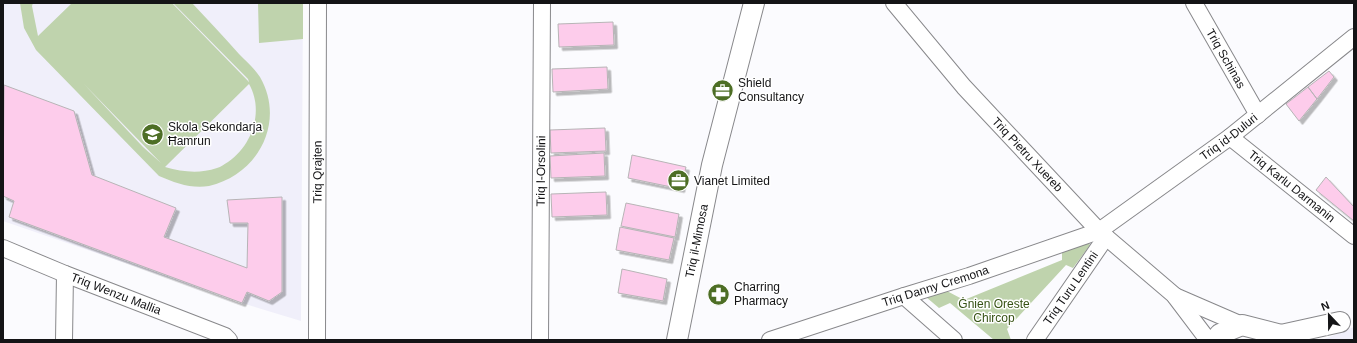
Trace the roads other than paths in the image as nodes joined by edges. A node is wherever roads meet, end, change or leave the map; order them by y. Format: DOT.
graph roads {
  1 [pos="318,3"];
  2 [pos="542,3"];
  3 [pos="754,3"];
  4 [pos="894,3"];
  5 [pos="1200,6"];
  6 [pos="1354,37"];
  7 [pos="1258,114"];
  8 [pos="1230,138"];
  9 [pos="1103,234"];
  10 [pos="1354,236"];
  11 [pos="3,248"];
  12 [pos="65,274"];
  13 [pos="1174,295"];
  14 [pos="904,296"];
  15 [pos="1347,319"];
  16 [pos="1242,324"];
  17 [pos="1284,337"];
  18 [pos="64,340"];
  19 [pos="229,340"];
  20 [pos="317,340"];
  21 [pos="540,340"];
  22 [pos="677,340"];
  23 [pos="770,340"];
  24 [pos="954,340"];
  25 [pos="1035,340"];
  26 [pos="1208,340"];
  27 [pos="1215,340"];
  28 [pos="1310,340"];
  1 -- 20 [label="street, Triq Qrajten"];
  2 -- 21 [label="street, Triq l-Orsolini"];
  3 -- 22 [label="street, Triq il-Mimosa"];
  4 -- 9 [label="street, Triq Pietru Xuereb"];
  5 -- 7 [label="street, Triq Schinas"];
  6 -- 7 [label="street, Triq id-Duluri"];
  7 -- 8 [label="street, Triq id-Duluri"];
  8 -- 9 [label="street, Triq id-Duluri"];
  8 -- 10 [label="street, Triq Karlu Darmanin"];
  9 -- 13 [label="street, Triq Pietru Xuereb"];
  9 -- 14 [label="street, Triq Danny Cremona"];
  9 -- 25 [label="street, Triq Turu Lentini"];
  11 -- 12 [label="street, Triq Wenzu Mallia"];
  12 -- 18 [label="street"];
  12 -- 19 [label="street, Triq Wenzu Mallia"];
  13 -- 16 [label="street, Triq Pietru Xuereb"];
  13 -- 26 [label="street, Triq Pietru Xuereb"];
  14 -- 23 [label="street, Triq Danny Cremona"];
  14 -- 24 [label="street"];
  15 -- 17 [label="street"];
  15 -- 28 [label="street"];
  16 -- 17 [label="street"];
  16 -- 27 [label="street"];
}
